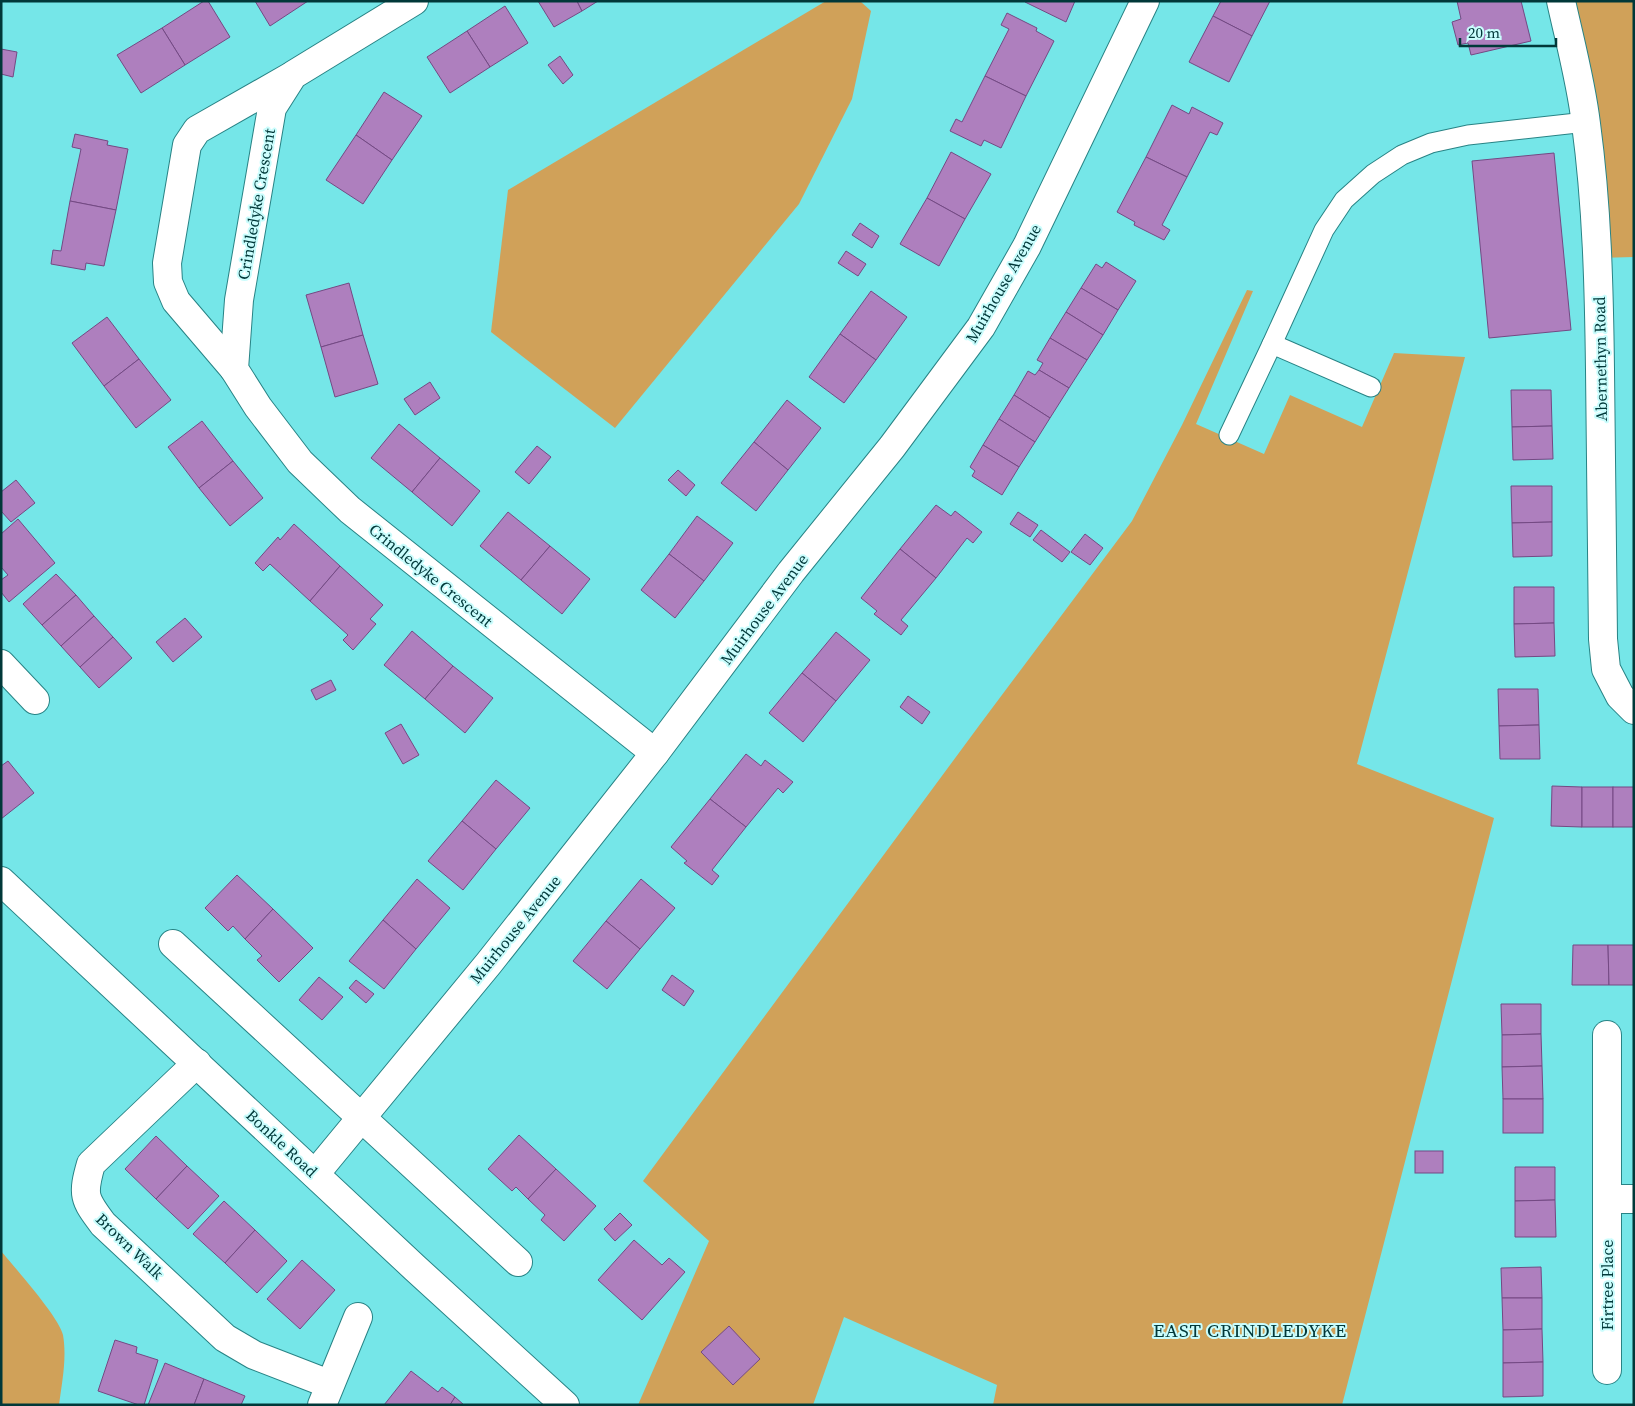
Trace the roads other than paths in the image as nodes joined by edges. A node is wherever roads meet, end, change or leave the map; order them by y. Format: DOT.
graph roads {
  1 [pos="414,1"];
  2 [pos="1145,1"];
  3 [pos="1561,1"];
  4 [pos="293,75"];
  5 [pos="1586,122"];
  6 [pos="1272,344"];
  7 [pos="234,369"];
  8 [pos="1371,387"];
  9 [pos="1229,435"];
  10 [pos="1,664"];
  11 [pos="35,700"];
  12 [pos="1634,710"];
  13 [pos="655,753"];
  14 [pos="1,881"];
  15 [pos="173,944"];
  16 [pos="1607,1035"];
  17 [pos="197,1063"];
  18 [pos="361,1118"];
  19 [pos="315,1174"];
  20 [pos="1620,1199"];
  21 [pos="518,1262"];
  22 [pos="358,1317"];
  23 [pos="1607,1370"];
  24 [pos="326,1394"];
  25 [pos="563,1404"];
  1 -- 4 [label="street, Crindledyke Crescent"];
  2 -- 13 [label="street, Muirhouse Avenue"];
  3 -- 5 [label="street, Abernethyn Road"];
  4 -- 7 [label="street, Crindledyke Crescent"];
  4 -- 7 [label="street, Crindledyke Crescent"];
  5 -- 6 [label="lane"];
  5 -- 12 [label="street, Abernethyn Road"];
  6 -- 8 [label="lane"];
  6 -- 9 [label="lane"];
  7 -- 13 [label="street, Crindledyke Crescent"];
  10 -- 11 [label="street"];
  13 -- 18 [label="street, Muirhouse Avenue"];
  14 -- 17 [label="street, Bonkle Road"];
  15 -- 18 [label="street"];
  16 -- 20 [label="street, Firtree Place"];
  17 -- 19 [label="street, Bonkle Road"];
  17 -- 24 [label="street, Brown Walk"];
  18 -- 19 [label="street, Muirhouse Avenue"];
  18 -- 21 [label="street"];
  19 -- 25 [label="street, Bonkle Road"];
  20 -- 23 [label="street, Firtree Place"];
  22 -- 24 [label="street"];
}
